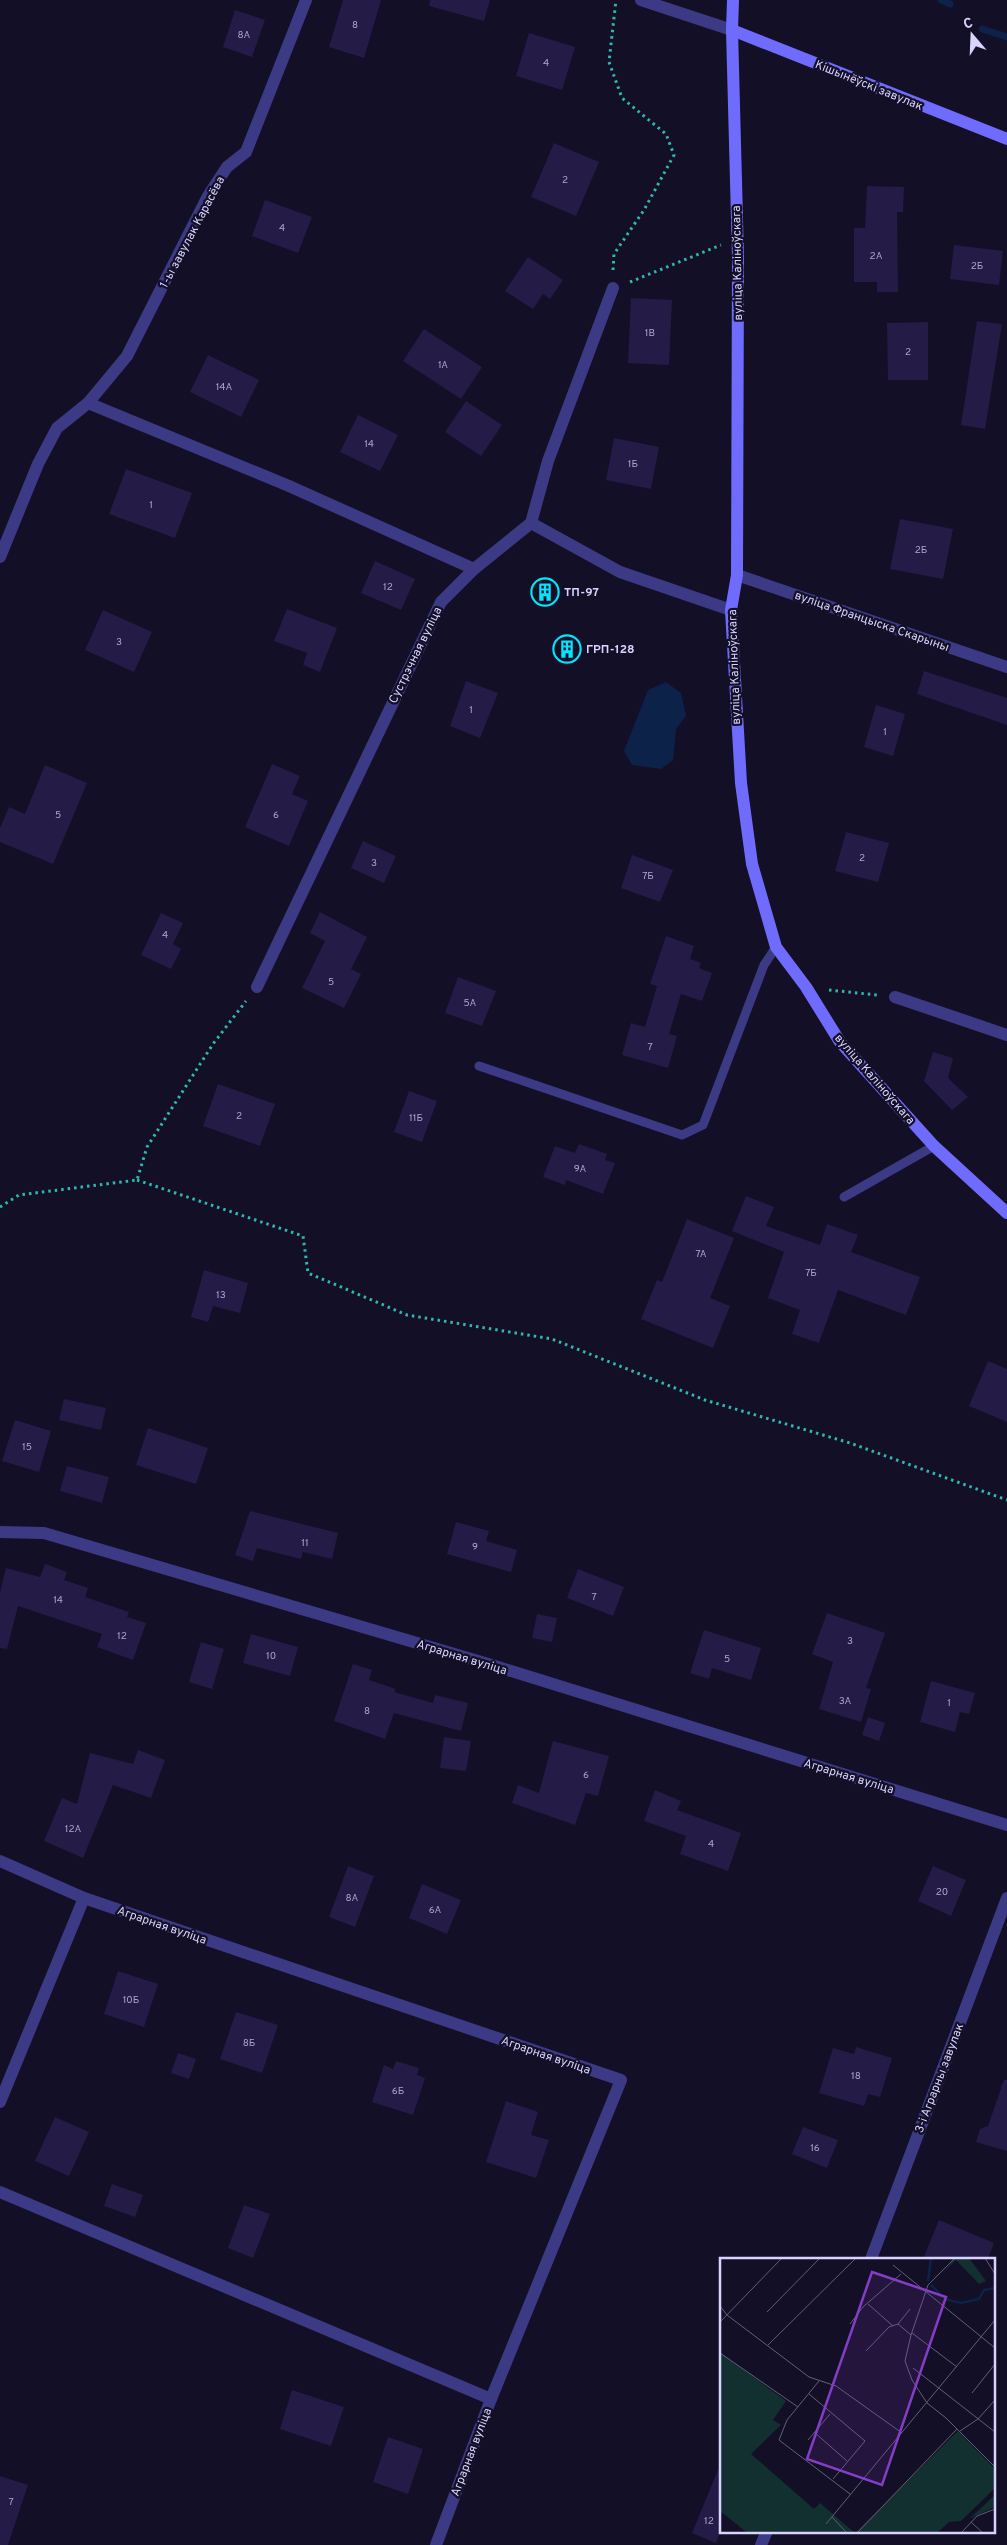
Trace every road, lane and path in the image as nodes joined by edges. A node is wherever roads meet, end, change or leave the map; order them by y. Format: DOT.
graph roads {
  1 [pos="306,0"];
  2 [pos="616,0"];
  3 [pos="641,0"];
  4 [pos="733,0"];
  5 [pos="732,30"];
  6 [pos="1007,139"];
  7 [pos="738,239"];
  8 [pos="613,288"];
  9 [pos="88,403"];
  10 [pos="531,523"];
  11 [pos="0,557"];
  12 [pos="474,569"];
  13 [pos="737,575"];
  14 [pos="731,610"];
  15 [pos="1007,667"];
  16 [pos="776,947"];
  17 [pos="256,987"];
  18 [pos="806,987"];
  19 [pos="895,997"];
  20 [pos="1007,1035"];
  21 [pos="479,1066"];
  22 [pos="934,1146"];
  23 [pos="137,1180"];
  24 [pos="844,1197"];
  25 [pos="0,1207"];
  26 [pos="1007,1213"];
  27 [pos="1007,1500"];
  28 [pos="0,1532"];
  29 [pos="1007,1825"];
  30 [pos="0,1861"];
  31 [pos="84,1898"];
  32 [pos="1007,1898"];
  33 [pos="0,2102"];
  34 [pos="0,2192"];
  35 [pos="871,2258"];
  36 [pos="491,2399"];
  37 [pos="767,2532"];
  38 [pos="436,2545"];
  39 [pos="762,2545"];
  1 -- 9 [label="street, 1-ы завулак Карасёва"];
  2 -- 8 [label="path"];
  3 -- 5 [label="street"];
  4 -- 5 [label="main road, вуліца Каліноўскага"];
  5 -- 6 [label="main road, Кішынёўскі завулак"];
  5 -- 7 [label="main road, вуліца Каліноўскага"];
  7 -- 8 [label="path"];
  7 -- 13 [label="main road, вуліца Каліноўскага"];
  8 -- 10 [label="street"];
  9 -- 11 [label="street, 1-ы завулак Карасёва"];
  9 -- 12 [label="street"];
  10 -- 12 [label="street, Сустрэчная вуліца"];
  10 -- 14 [label="street"];
  12 -- 17 [label="street, Сустрэчная вуліца"];
  13 -- 14 [label="main road, вуліца Каліноўскага"];
  13 -- 15 [label="street, вуліца Францыска Скарыны"];
  14 -- 16 [label="main road, вуліца Каліноўскага"];
  16 -- 18 [label="main road, вуліца Каліноўскага"];
  16 -- 21 [label="lane"];
  17 -- 23 [label="path"];
  18 -- 19 [label="path"];
  18 -- 22 [label="main road, вуліца Каліноўскага"];
  19 -- 20 [label="street"];
  22 -- 24 [label="lane"];
  22 -- 26 [label="main road, вуліца Каліноўскага"];
  23 -- 25 [label="path"];
  23 -- 27 [label="path"];
  28 -- 29 [label="street, Аграрная вуліца"];
  30 -- 31 [label="street, Аграрная вуліца"];
  31 -- 33 [label="street"];
  31 -- 36 [label="street, Аграрная вуліца"];
  32 -- 35 [label="street, 3-і Аграрны завулак"];
  34 -- 36 [label="street"];
  36 -- 38 [label="street, Аграрная вуліца"];
  37 -- 39 [label="street"];
}
